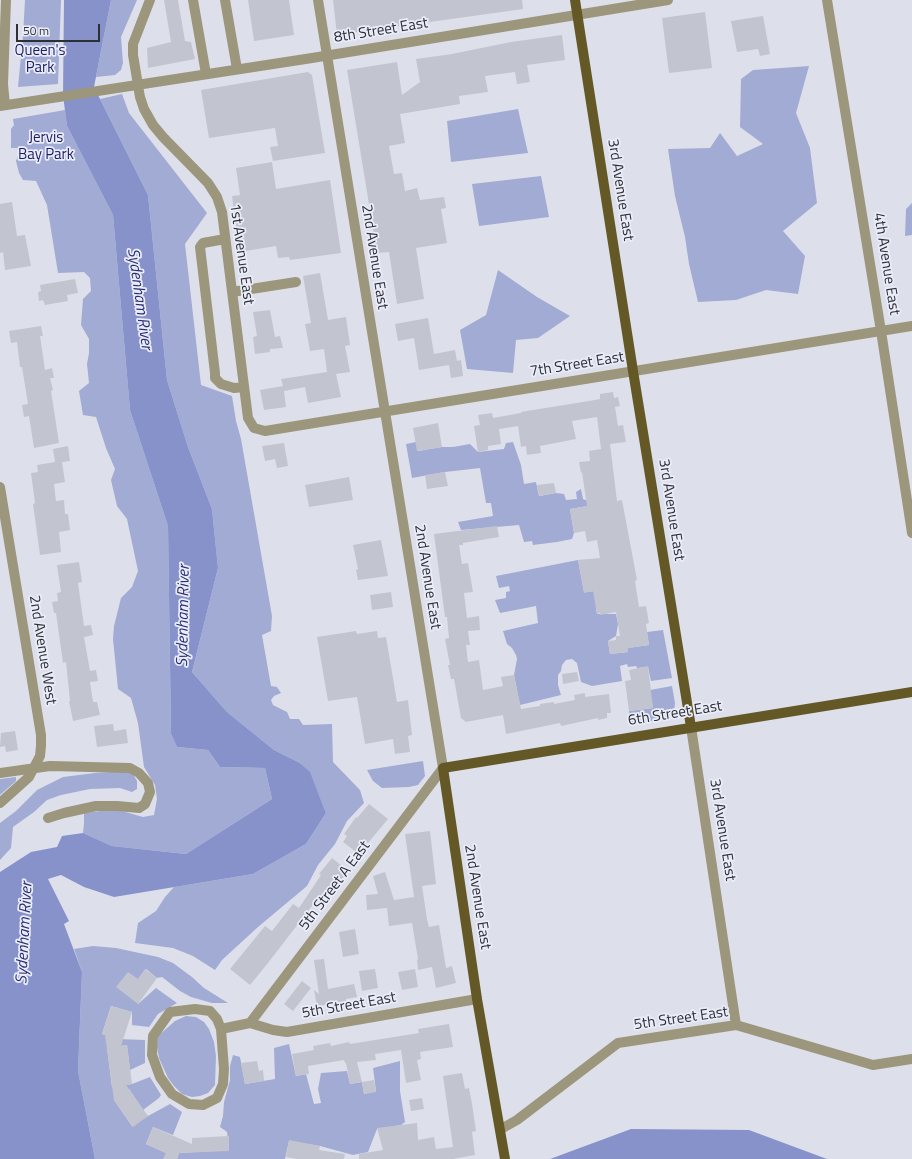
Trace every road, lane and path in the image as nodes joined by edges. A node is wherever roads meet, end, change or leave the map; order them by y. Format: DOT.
graph roads {
  1 [pos="6,0"];
  2 [pos="150,0"];
  3 [pos="193,0"];
  4 [pos="224,0"];
  5 [pos="318,0"];
  6 [pos="575,0"];
  7 [pos="668,0"];
  8 [pos="827,0"];
  9 [pos="578,14"];
  10 [pos="326,55"];
  11 [pos="237,70"];
  12 [pos="206,74"];
  13 [pos="137,85"];
  14 [pos="2,105"];
  15 [pos="225,239"];
  16 [pos="296,282"];
  17 [pos="232,292"];
  18 [pos="912,326"];
  19 [pos="881,331"];
  20 [pos="633,371"];
  21 [pos="244,387"];
  22 [pos="384,411"];
  23 [pos="250,423"];
  24 [pos="0,487"];
  25 [pos="912,532"];
  26 [pos="912,692"];
  27 [pos="691,727"];
  28 [pos="35,768"];
  29 [pos="443,768"];
  30 [pos="0,773"];
  31 [pos="0,803"];
  32 [pos="48,818"];
  33 [pos="477,999"];
  34 [pos="250,1023"];
  35 [pos="736,1025"];
  36 [pos="221,1029"];
  37 [pos="912,1059"];
  38 [pos="501,1129"];
  39 [pos="505,1159"];
  1 -- 14 [label="street"];
  2 -- 13 [label="street, 1st Avenue East"];
  3 -- 12 [label="street"];
  4 -- 11 [label="street"];
  5 -- 10 [label="street, 2nd Avenue East"];
  6 -- 9 [label="main road, 3rd Avenue East"];
  7 -- 9 [label="street, 8th Street East"];
  8 -- 19 [label="street, 4th Avenue East"];
  9 -- 10 [label="street, 8th Street East"];
  9 -- 20 [label="main road, 3rd Avenue East"];
  10 -- 11 [label="street, 8th Street East"];
  10 -- 22 [label="street, 2nd Avenue East"];
  11 -- 12 [label="street, 8th Street East"];
  12 -- 13 [label="street, 8th Street East"];
  13 -- 14 [label="street, 8th Street East"];
  13 -- 15 [label="street, 1st Avenue East"];
  15 -- 17 [label="street, 1st Avenue East"];
  15 -- 21 [label="street"];
  16 -- 17 [label="street"];
  17 -- 21 [label="street, 1st Avenue East"];
  18 -- 19 [label="street, 7th Street East"];
  19 -- 20 [label="street, 7th Street East"];
  19 -- 25 [label="street, 4th Avenue East"];
  20 -- 22 [label="street, 7th Street East"];
  20 -- 27 [label="main road, 3rd Avenue East"];
  21 -- 23 [label="street, 1st Avenue East"];
  22 -- 23 [label="street, 7th Street East"];
  22 -- 29 [label="street, 2nd Avenue East"];
  24 -- 28 [label="street, 2nd Avenue West"];
  26 -- 27 [label="main road, 6th Street East"];
  27 -- 29 [label="main road, 6th Street East"];
  27 -- 35 [label="street, 3rd Avenue East"];
  28 -- 30 [label="street"];
  28 -- 31 [label="street, 2nd Avenue West"];
  28 -- 32 [label="street"];
  29 -- 33 [label="main road, 2nd Avenue East"];
  29 -- 34 [label="street, 5th Street A East"];
  33 -- 34 [label="street, 5th Street East"];
  33 -- 38 [label="main road, 2nd Avenue East"];
  34 -- 36 [label="street"];
  35 -- 37 [label="street, 5th Street East"];
  35 -- 38 [label="street, 5th Street East"];
  36 -- 36 [label="street"];
  38 -- 39 [label="main road, 2nd Avenue East"];
}
